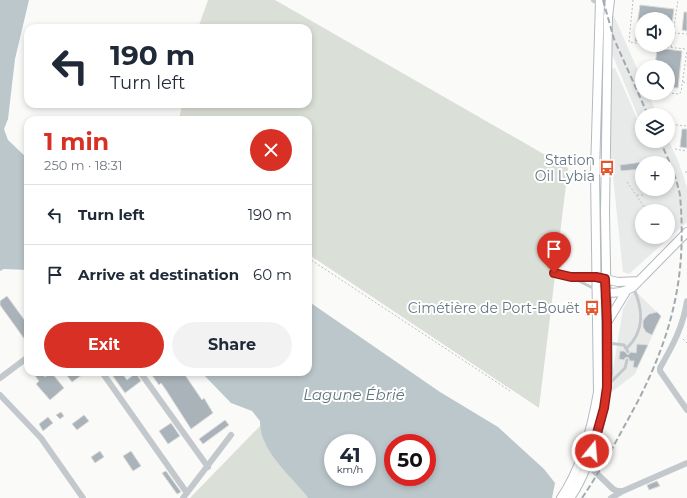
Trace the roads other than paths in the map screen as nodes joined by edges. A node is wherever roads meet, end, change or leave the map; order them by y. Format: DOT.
graph roads {
  1 [pos="598,1"];
  2 [pos="609,3"];
  3 [pos="687,232"];
  4 [pos="554,273"];
  5 [pos="571,277"];
  6 [pos="596,277"];
  7 [pos="605,279"];
  8 [pos="633,286"];
  9 [pos="596,290"];
  10 [pos="606,292"];
  11 [pos="687,301"];
  12 [pos="607,322"];
  13 [pos="687,323"];
  14 [pos="678,334"];
  15 [pos="607,343"];
  16 [pos="627,348"];
  17 [pos="628,352"];
  18 [pos="24,360"];
  19 [pos="627,360"];
  20 [pos="105,376"];
  21 [pos="143,376"];
  22 [pos="0,378"];
  23 [pos="607,387"];
  24 [pos="0,395"];
  25 [pos="684,400"];
  26 [pos="687,410"];
  27 [pos="231,436"];
  28 [pos="687,463"];
  29 [pos="587,464"];
  30 [pos="208,467"];
  31 [pos="623,491"];
  32 [pos="185,495"];
  33 [pos="83,498"];
  34 [pos="561,498"];
  35 [pos="570,498"];
  36 [pos="611,498"];
  1 -- 2 [label="street"];
  1 -- 6 [label="main road"];
  2 -- 7 [label="main road"];
  3 -- 8 [label="main road"];
  4 -- 5 [label="lane"];
  5 -- 6 [label="lane"];
  5 -- 9 [label="lane"];
  6 -- 7 [label="main road"];
  6 -- 9 [label="main road"];
  7 -- 8 [label="main road"];
  7 -- 10 [label="main road"];
  8 -- 10 [label="main road"];
  8 -- 12 [label="main road"];
  8 -- 16 [label="lane"];
  9 -- 10 [label="main road"];
  9 -- 34 [label="main road"];
  10 -- 12 [label="main road"];
  11 -- 14 [label="street"];
  12 -- 15 [label="main road"];
  13 -- 14 [label="street"];
  14 -- 25 [label="street"];
  15 -- 16 [label="lane"];
  15 -- 23 [label="main road"];
  16 -- 17 [label="lane"];
  18 -- 22 [label="street"];
  19 -- 23 [label="lane"];
  20 -- 32 [label="street"];
  21 -- 30 [label="street"];
  23 -- 29 [label="main road"];
  24 -- 33 [label="street"];
  25 -- 26 [label="street"];
  27 -- 30 [label="street"];
  28 -- 31 [label="street"];
  29 -- 31 [label="street"];
  29 -- 35 [label="main road"];
  30 -- 32 [label="street"];
  31 -- 36 [label="street"];
}
